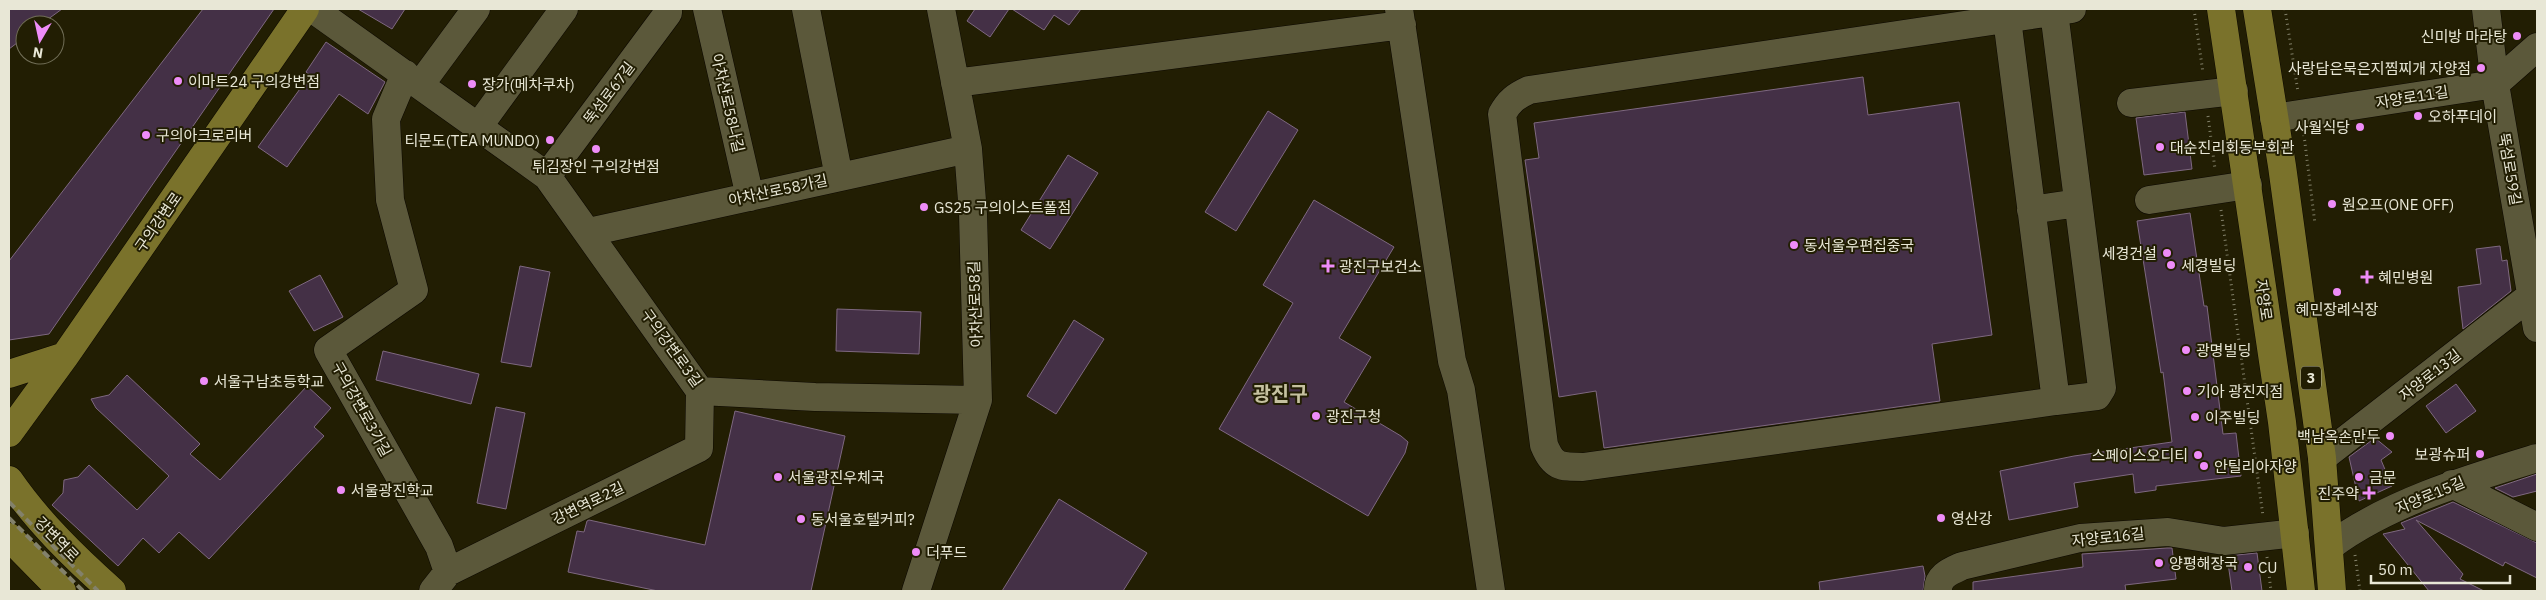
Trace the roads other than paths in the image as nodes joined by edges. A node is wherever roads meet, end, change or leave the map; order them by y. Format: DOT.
graph roads {
  1 [pos="305,9"];
  2 [pos="313,9"];
  3 [pos="476,9"];
  4 [pos="564,9"];
  5 [pos="706,9"];
  6 [pos="806,9"];
  7 [pos="941,9"];
  8 [pos="2221,9"];
  9 [pos="2257,9"];
  10 [pos="2486,9"];
  11 [pos="674,10"];
  12 [pos="2063,10"];
  13 [pos="1400,17"];
  14 [pos="2006,19"];
  15 [pos="2537,47"];
  16 [pos="412,80"];
  17 [pos="955,83"];
  18 [pos="2495,84"];
  19 [pos="2234,91"];
  20 [pos="2131,103"];
  21 [pos="2274,118"];
  22 [pos="478,127"];
  23 [pos="968,149"];
  24 [pos="547,176"];
  25 [pos="839,177"];
  26 [pos="2248,185"];
  27 [pos="750,197"];
  28 [pos="2149,200"];
  29 [pos="2078,203"];
  30 [pos="2030,210"];
  31 [pos="589,232"];
  32 [pos="2535,293"];
  33 [pos="2537,328"];
  34 [pos="65,356"];
  35 [pos="9,374"];
  36 [pos="700,391"];
  37 [pos="978,400"];
  38 [pos="2056,401"];
  39 [pos="9,433"];
  40 [pos="2322,458"];
  41 [pos="2537,458"];
  42 [pos="9,480"];
  43 [pos="2452,484"];
  44 [pos="2537,527"];
  45 [pos="2295,533"];
  46 [pos="9,537"];
  47 [pos="2330,570"];
  48 [pos="440,582"];
  49 [pos="2300,584"];
  50 [pos="62,591"];
  51 [pos="112,591"];
  52 [pos="916,591"];
  53 [pos="1491,591"];
  54 [pos="1938,591"];
  1 -- 34 [label="main road, 구의강변로"];
  2 -- 16 [label="street, 구의강변로3길"];
  3 -- 16 [label="street"];
  4 -- 22 [label="street"];
  5 -- 27 [label="street, 아차산로58나길"];
  6 -- 25 [label="street"];
  7 -- 17 [label="street, 아차산로58길"];
  8 -- 19 [label="main road, 자양로"];
  9 -- 21 [label="main road, 3"];
  10 -- 18 [label="street, 뚝섬로59길"];
  11 -- 24 [label="street, 뚝섬로67길"];
  12 -- 14 [label="street"];
  12 -- 29 [label="street"];
  13 -- 17 [label="street"];
  13 -- 53 [label="street"];
  14 -- 30 [label="street"];
  14 -- 38 [label="street"];
  15 -- 18 [label="street"];
  16 -- 22 [label="street, 구의강변로3길"];
  16 -- 48 [label="street, 구의강변로3가길"];
  17 -- 23 [label="street, 아차산로58길"];
  18 -- 21 [label="street, 자양로11길"];
  18 -- 32 [label="street, 뚝섬로59길"];
  19 -- 20 [label="street"];
  19 -- 26 [label="main road, 자양로"];
  21 -- 40 [label="main road, 3"];
  22 -- 24 [label="street, 구의강변로3길"];
  23 -- 25 [label="street, 아차산로58가길"];
  23 -- 37 [label="street, 아차산로58길"];
  24 -- 31 [label="street, 구의강변로3길"];
  25 -- 27 [label="street, 아차산로58가길"];
  26 -- 28 [label="street"];
  26 -- 45 [label="main road, 자양로"];
  27 -- 31 [label="street, 아차산로58가길"];
  29 -- 30 [label="street"];
  29 -- 38 [label="street"];
  30 -- 38 [label="street"];
  31 -- 36 [label="street, 구의강변로3길"];
  32 -- 33 [label="street, 뚝섬로59길"];
  32 -- 40 [label="street, 자양로13길"];
  34 -- 35 [label="main road"];
  34 -- 39 [label="main road, 구의강변로"];
  36 -- 37 [label="street, 구의강변로3길"];
  36 -- 48 [label="street, 강변역로2길"];
  37 -- 52 [label="street, 아차산로58길"];
  40 -- 47 [label="main road, 3"];
  41 -- 43 [label="street, 자양로15길"];
  42 -- 51 [label="main road, 강변역로"];
  43 -- 44 [label="street"];
  43 -- 47 [label="street, 자양로15길"];
  45 -- 49 [label="main road, 자양로"];
  45 -- 54 [label="street, 자양로16길"];
  46 -- 50 [label="main road"];
  47 -- 49 [label="main road"];
}
